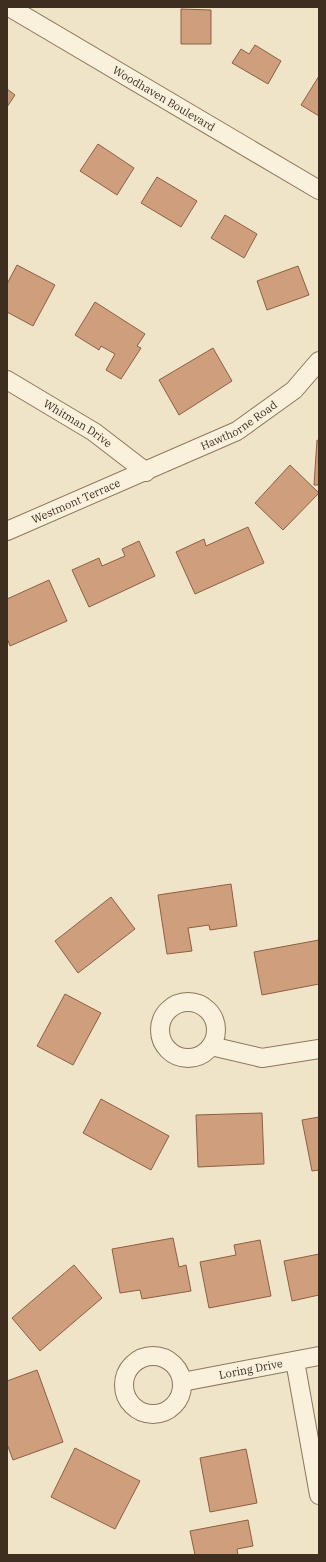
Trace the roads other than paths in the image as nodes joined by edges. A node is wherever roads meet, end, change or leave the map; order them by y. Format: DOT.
graph roads {
  1 [pos="9,7"];
  2 [pos="319,190"];
  3 [pos="319,361"];
  4 [pos="7,380"];
  5 [pos="146,472"];
  6 [pos="7,531"];
  7 [pos="211,1046"];
  8 [pos="319,1049"];
  9 [pos="319,1356"];
  10 [pos="295,1360"];
  11 [pos="182,1382"];
  12 [pos="319,1496"];
  1 -- 2 [label="street, Woodhaven Boulevard"];
  3 -- 5 [label="street, Hawthorne Road"];
  4 -- 5 [label="street, Whitman Drive"];
  5 -- 6 [label="street, Westmont Terrace"];
  7 -- 8 [label="street"];
  9 -- 10 [label="street, Loring Drive"];
  10 -- 11 [label="street, Loring Drive"];
  10 -- 12 [label="street"];
}
